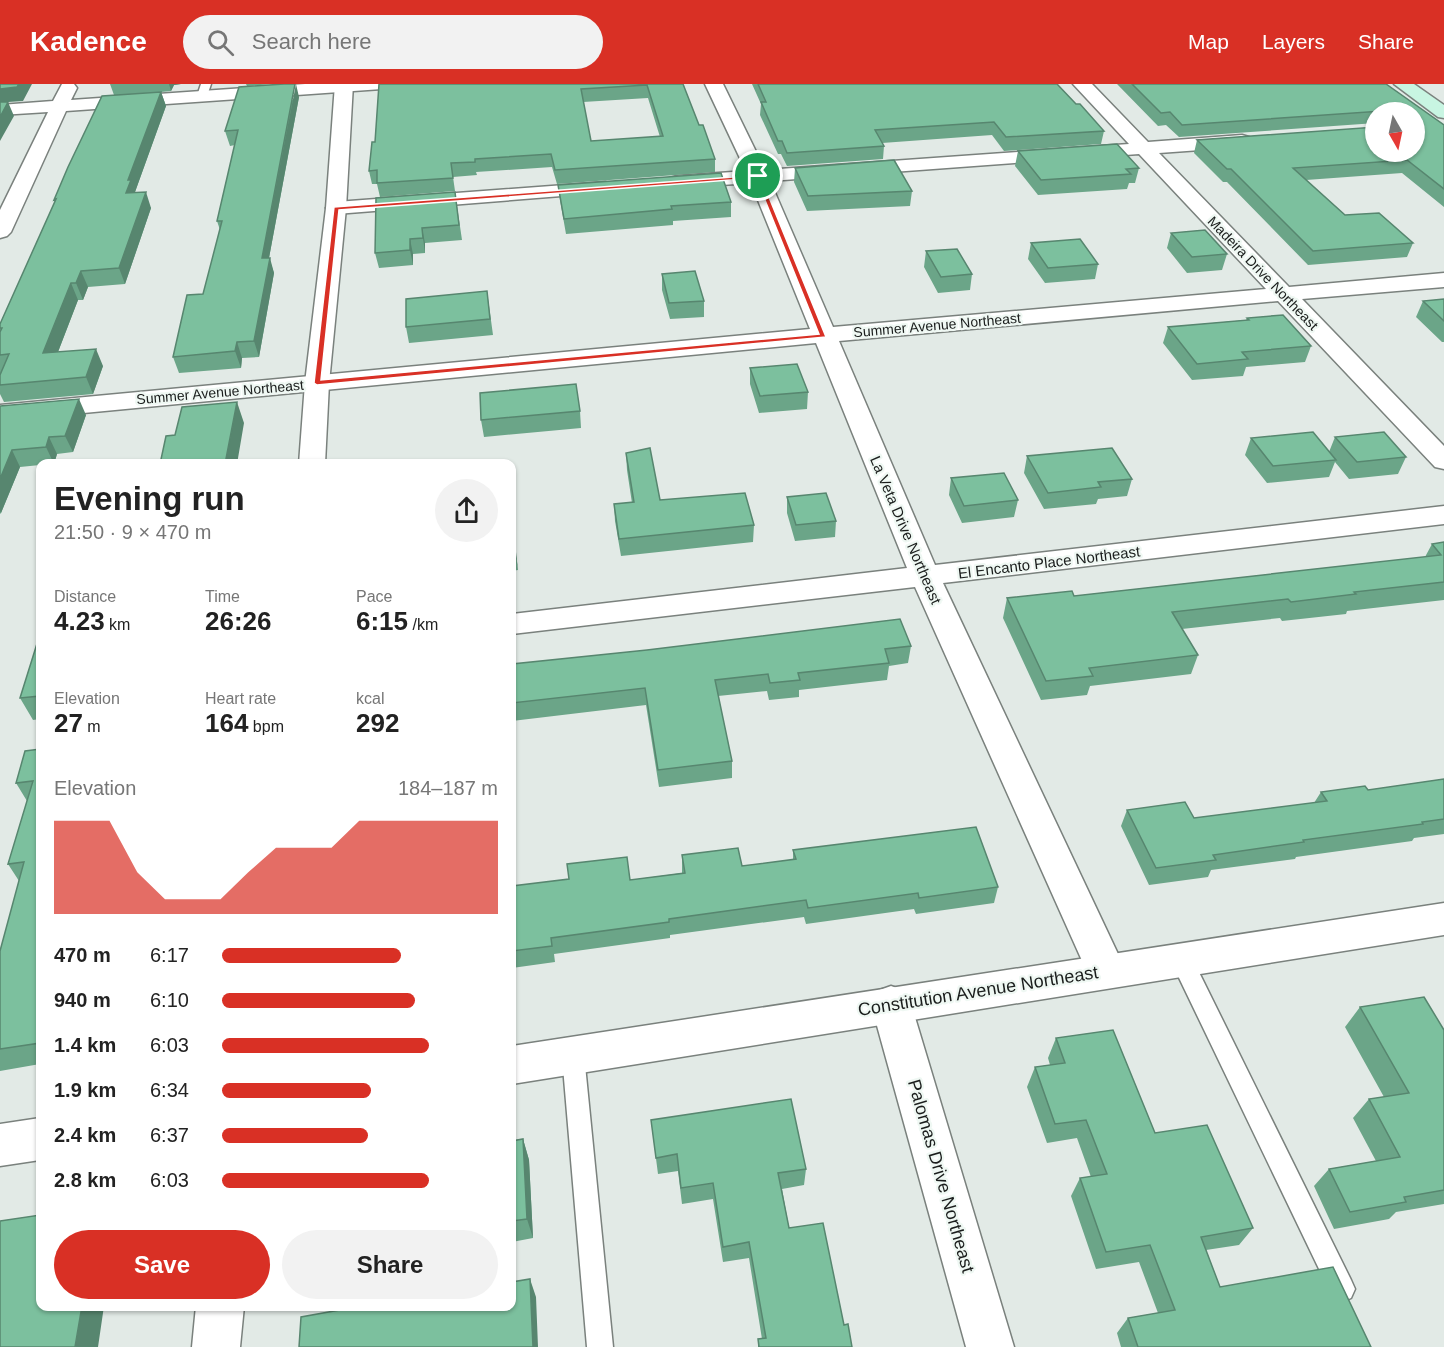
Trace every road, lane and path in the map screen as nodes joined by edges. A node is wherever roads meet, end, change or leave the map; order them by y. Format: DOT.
graph roads {
  1 [pos="71,84"];
  2 [pos="382,84"];
  3 [pos="714,84"];
  4 [pos="1082,84"];
  5 [pos="1403,84"];
  6 [pos="343,85"];
  7 [pos="204,90"];
  8 [pos="60,106"];
  9 [pos="0,110"];
  10 [pos="1444,113"];
  11 [pos="1257,140"];
  12 [pos="1143,147"];
  13 [pos="758,176"];
  14 [pos="655,184"];
  15 [pos="620,187"];
  16 [pos="336,208"];
  17 [pos="0,232"];
  18 [pos="1444,280"];
  19 [pos="1285,295"];
  20 [pos="824,335"];
  21 [pos="317,383"];
  22 [pos="0,413"];
  23 [pos="312,459"];
  24 [pos="1444,461"];
  25 [pos="1444,515"];
  26 [pos="925,577"];
  27 [pos="516,624"];
  28 [pos="1444,919"];
  29 [pos="1181,959"];
  30 [pos="1106,971"];
  31 [pos="891,1004"];
  32 [pos="573,1055"];
  33 [pos="516,1064"];
  34 [pos="36,1140"];
  35 [pos="0,1145"];
  36 [pos="1350,1305"];
  37 [pos="220,1311"];
  38 [pos="216,1347"];
  39 [pos="600,1347"];
  40 [pos="990,1347"];
  1 -- 8 [label="street"];
  2 -- 6 [label="street"];
  3 -- 13 [label="street, La Veta Drive Northeast"];
  4 -- 12 [label="street, Madeira Drive Northeast"];
  5 -- 10 [label="main road"];
  6 -- 7 [label="street"];
  6 -- 16 [label="street"];
  7 -- 8 [label="street"];
  8 -- 9 [label="street"];
  8 -- 17 [label="street"];
  11 -- 12 [label="street"];
  12 -- 13 [label="street"];
  12 -- 19 [label="street, Madeira Drive Northeast"];
  13 -- 14 [label="street"];
  13 -- 20 [label="street, La Veta Drive Northeast"];
  15 -- 16 [label="street"];
  16 -- 21 [label="street"];
  18 -- 19 [label="street, Summer Avenue Northeast"];
  19 -- 20 [label="street, Summer Avenue Northeast"];
  19 -- 24 [label="street, Madeira Drive Northeast"];
  20 -- 21 [label="street, Summer Avenue Northeast"];
  20 -- 26 [label="street, La Veta Drive Northeast"];
  21 -- 22 [label="street, Summer Avenue Northeast"];
  21 -- 23 [label="street"];
  25 -- 26 [label="street, El Encanto Place Northeast"];
  26 -- 27 [label="street, El Encanto Place Northeast"];
  26 -- 30 [label="street, La Veta Drive Northeast"];
  28 -- 29 [label="street, Constitution Avenue Northeast"];
  29 -- 30 [label="street, Constitution Avenue Northeast"];
  29 -- 36 [label="lane"];
  30 -- 31 [label="street, Constitution Avenue Northeast"];
  31 -- 32 [label="street, Constitution Avenue Northeast"];
  31 -- 40 [label="street, Palomas Drive Northeast"];
  32 -- 33 [label="street, Constitution Avenue Northeast"];
  32 -- 39 [label="lane"];
  34 -- 35 [label="street"];
  37 -- 38 [label="street"];
}
